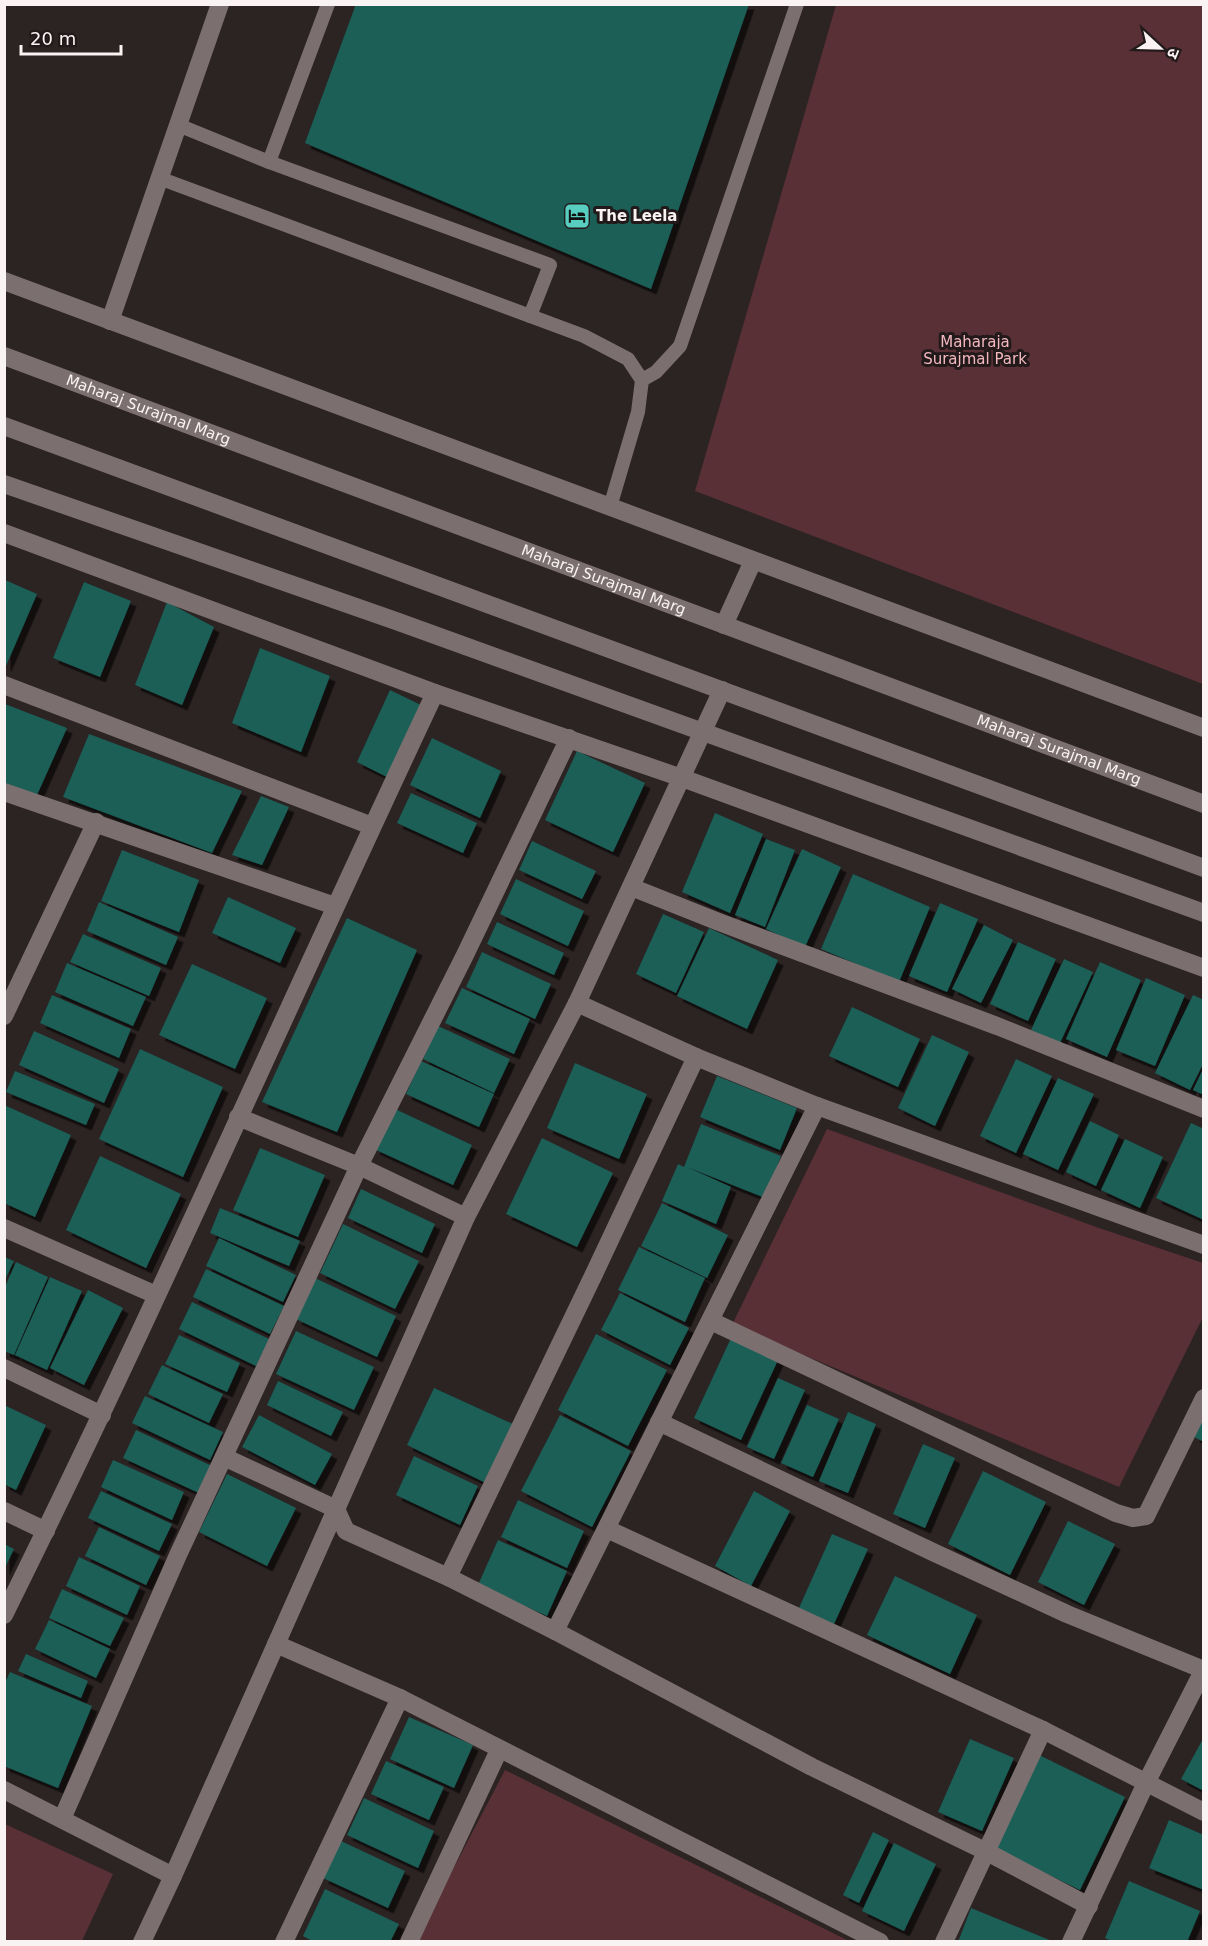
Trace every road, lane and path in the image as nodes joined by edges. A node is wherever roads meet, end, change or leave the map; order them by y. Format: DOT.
graph roads {
  1 [pos="220,4"];
  2 [pos="328,4"];
  3 [pos="797,4"];
  4 [pos="178,125"];
  5 [pos="269,162"];
  6 [pos="159,178"];
  7 [pos="4,281"];
  8 [pos="530,316"];
  9 [pos="110,321"];
  10 [pos="4,356"];
  11 [pos="642,380"];
  12 [pos="4,426"];
  13 [pos="4,484"];
  14 [pos="610,507"];
  15 [pos="4,533"];
  16 [pos="753,561"];
  17 [pos="724,625"];
  18 [pos="4,685"];
  19 [pos="722,690"];
  20 [pos="435,693"];
  21 [pos="1203,728"];
  22 [pos="703,732"];
  23 [pos="569,738"];
  24 [pos="682,778"];
  25 [pos="4,792"];
  26 [pos="1203,804"];
  27 [pos="96,822"];
  28 [pos="372,826"];
  29 [pos="1203,868"];
  30 [pos="631,887"];
  31 [pos="335,906"];
  32 [pos="1203,913"];
  33 [pos="1203,968"];
  34 [pos="577,1004"];
  35 [pos="4,1016"];
  36 [pos="696,1057"];
  37 [pos="817,1106"];
  38 [pos="1203,1109"];
  39 [pos="238,1118"];
  40 [pos="359,1166"];
  41 [pos="466,1218"];
  42 [pos="4,1228"];
  43 [pos="1203,1245"];
  44 [pos="156,1295"];
  45 [pos="711,1321"];
  46 [pos="4,1368"];
  47 [pos="1203,1398"];
  48 [pos="102,1415"];
  49 [pos="658,1422"];
  50 [pos="224,1457"];
  51 [pos="336,1509"];
  52 [pos="4,1511"];
  53 [pos="607,1528"];
  54 [pos="46,1531"];
  55 [pos="448,1577"];
  56 [pos="4,1615"];
  57 [pos="555,1631"];
  58 [pos="276,1644"];
  59 [pos="1203,1670"];
  60 [pos="400,1698"];
  61 [pos="1043,1730"];
  62 [pos="499,1750"];
  63 [pos="1146,1783"];
  64 [pos="4,1790"];
  65 [pos="1203,1812"];
  66 [pos="62,1820"];
  67 [pos="987,1852"];
  68 [pos="173,1876"];
  69 [pos="1089,1906"];
  70 [pos="142,1941"];
  71 [pos="284,1941"];
  72 [pos="409,1941"];
  73 [pos="880,1941"];
  74 [pos="944,1941"];
  75 [pos="1071,1941"];
  1 -- 4 [label="street"];
  2 -- 5 [label="lane"];
  3 -- 11 [label="lane"];
  4 -- 5 [label="lane"];
  4 -- 6 [label="street"];
  5 -- 8 [label="lane"];
  6 -- 8 [label="lane"];
  6 -- 9 [label="street"];
  7 -- 9 [label="street"];
  8 -- 11 [label="lane"];
  9 -- 14 [label="street"];
  10 -- 17 [label="street, Maharaj Surajmal Marg"];
  11 -- 14 [label="lane"];
  12 -- 19 [label="street"];
  13 -- 22 [label="street"];
  14 -- 16 [label="street"];
  15 -- 20 [label="street"];
  16 -- 17 [label="street"];
  16 -- 21 [label="street"];
  17 -- 26 [label="street, Maharaj Surajmal Marg"];
  18 -- 28 [label="street"];
  19 -- 22 [label="street"];
  19 -- 29 [label="street"];
  20 -- 23 [label="street"];
  20 -- 28 [label="street"];
  22 -- 24 [label="street"];
  22 -- 32 [label="street"];
  23 -- 24 [label="street"];
  23 -- 40 [label="street"];
  24 -- 30 [label="street"];
  24 -- 33 [label="street"];
  25 -- 27 [label="street"];
  27 -- 31 [label="street"];
  27 -- 35 [label="street"];
  28 -- 31 [label="street"];
  30 -- 34 [label="street"];
  30 -- 38 [label="street"];
  31 -- 39 [label="street"];
  34 -- 36 [label="street"];
  34 -- 41 [label="street"];
  36 -- 37 [label="street"];
  36 -- 55 [label="street"];
  37 -- 43 [label="street"];
  37 -- 45 [label="street"];
  39 -- 40 [label="street"];
  39 -- 44 [label="street"];
  40 -- 41 [label="street"];
  40 -- 50 [label="street"];
  41 -- 51 [label="street"];
  42 -- 44 [label="street"];
  44 -- 48 [label="street"];
  45 -- 47 [label="street"];
  45 -- 49 [label="street"];
  46 -- 48 [label="street"];
  48 -- 54 [label="street"];
  49 -- 53 [label="street"];
  49 -- 59 [label="street"];
  50 -- 51 [label="street"];
  50 -- 66 [label="street"];
  51 -- 55 [label="street"];
  51 -- 58 [label="street"];
  52 -- 54 [label="street"];
  53 -- 57 [label="street"];
  53 -- 61 [label="street"];
  54 -- 56 [label="street"];
  55 -- 57 [label="street"];
  57 -- 67 [label="street"];
  58 -- 60 [label="street"];
  58 -- 68 [label="street"];
  59 -- 63 [label="street"];
  60 -- 62 [label="street"];
  60 -- 71 [label="street"];
  61 -- 63 [label="street"];
  61 -- 67 [label="street"];
  62 -- 72 [label="street"];
  62 -- 73 [label="street"];
  63 -- 65 [label="street"];
  63 -- 69 [label="street"];
  64 -- 66 [label="street"];
  66 -- 68 [label="street"];
  67 -- 69 [label="street"];
  67 -- 74 [label="street"];
  68 -- 70 [label="street"];
  69 -- 75 [label="street"];
}
